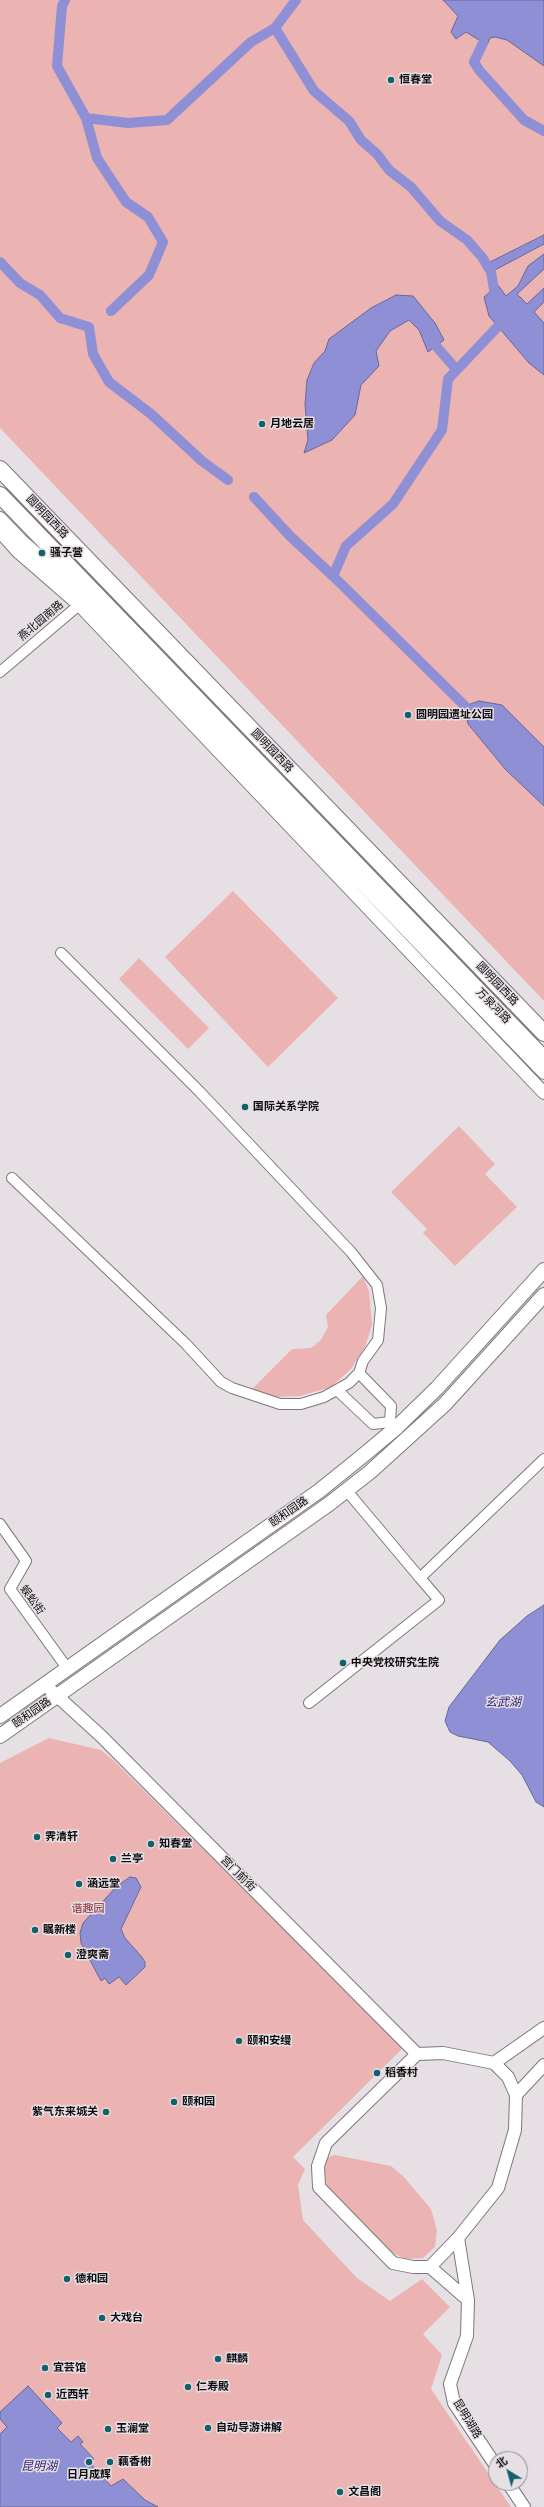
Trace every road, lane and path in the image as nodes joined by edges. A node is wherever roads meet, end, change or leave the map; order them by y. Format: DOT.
graph roads {
  1 [pos="0,469"];
  2 [pos="0,495"];
  3 [pos="0,518"];
  4 [pos="0,532"];
  5 [pos="79,605"];
  6 [pos="0,672"];
  7 [pos="61,953"];
  8 [pos="442,954"];
  9 [pos="544,1033"];
  10 [pos="544,1059"];
  11 [pos="544,1073"];
  12 [pos="544,1092"];
  13 [pos="12,1178"];
  14 [pos="544,1270"];
  15 [pos="544,1295"];
  16 [pos="359,1373"];
  17 [pos="338,1390"];
  18 [pos="393,1425"];
  19 [pos="544,1459"];
  20 [pos="347,1491"];
  21 [pos="0,1524"];
  22 [pos="420,1578"];
  23 [pos="67,1668"];
  24 [pos="44,1684"];
  25 [pos="56,1697"];
  26 [pos="309,1703"];
  27 [pos="0,1716"];
  28 [pos="0,1736"];
  29 [pos="544,2028"];
  30 [pos="417,2054"];
  31 [pos="494,2063"];
  32 [pos="544,2065"];
  33 [pos="516,2095"];
  34 [pos="458,2238"];
  35 [pos="430,2267"];
  36 [pos="468,2300"];
  37 [pos="488,2454"];
  38 [pos="513,2491"];
  39 [pos="524,2507"];
  1 -- 9 [label="highway, 圆明园西路"];
  2 -- 8 [label="highway, 圆明园西路"];
  3 -- 11 [label="street"];
  4 -- 5 [label="street"];
  5 -- 6 [label="street, 燕北园南路"];
  5 -- 12 [label="street"];
  7 -- 16 [label="street"];
  8 -- 10 [label="highway, 万泉河路"];
  13 -- 17 [label="street"];
  14 -- 18 [label="main road, 颐和园路"];
  15 -- 20 [label="main road, 颐和园路"];
  16 -- 17 [label="street"];
  16 -- 18 [label="street"];
  17 -- 18 [label="street"];
  18 -- 23 [label="main road, 颐和园路"];
  19 -- 22 [label="street"];
  20 -- 22 [label="street"];
  20 -- 25 [label="main road, 颐和园路"];
  21 -- 23 [label="street, 蜈蚣街"];
  22 -- 26 [label="street"];
  23 -- 24 [label="main road, 颐和园路"];
  24 -- 25 [label="street, 宫门前街"];
  24 -- 27 [label="main road, 颐和园路"];
  25 -- 28 [label="main road, 颐和园路"];
  25 -- 30 [label="street, 宫门前街"];
  29 -- 31 [label="street"];
  30 -- 31 [label="street"];
  30 -- 35 [label="street"];
  31 -- 33 [label="street"];
  32 -- 33 [label="street"];
  33 -- 34 [label="street"];
  34 -- 35 [label="street"];
  34 -- 36 [label="street, 昆明湖路"];
  35 -- 36 [label="street"];
  36 -- 37 [label="street, 昆明湖路"];
  38 -- 39 [label="street"];
}
